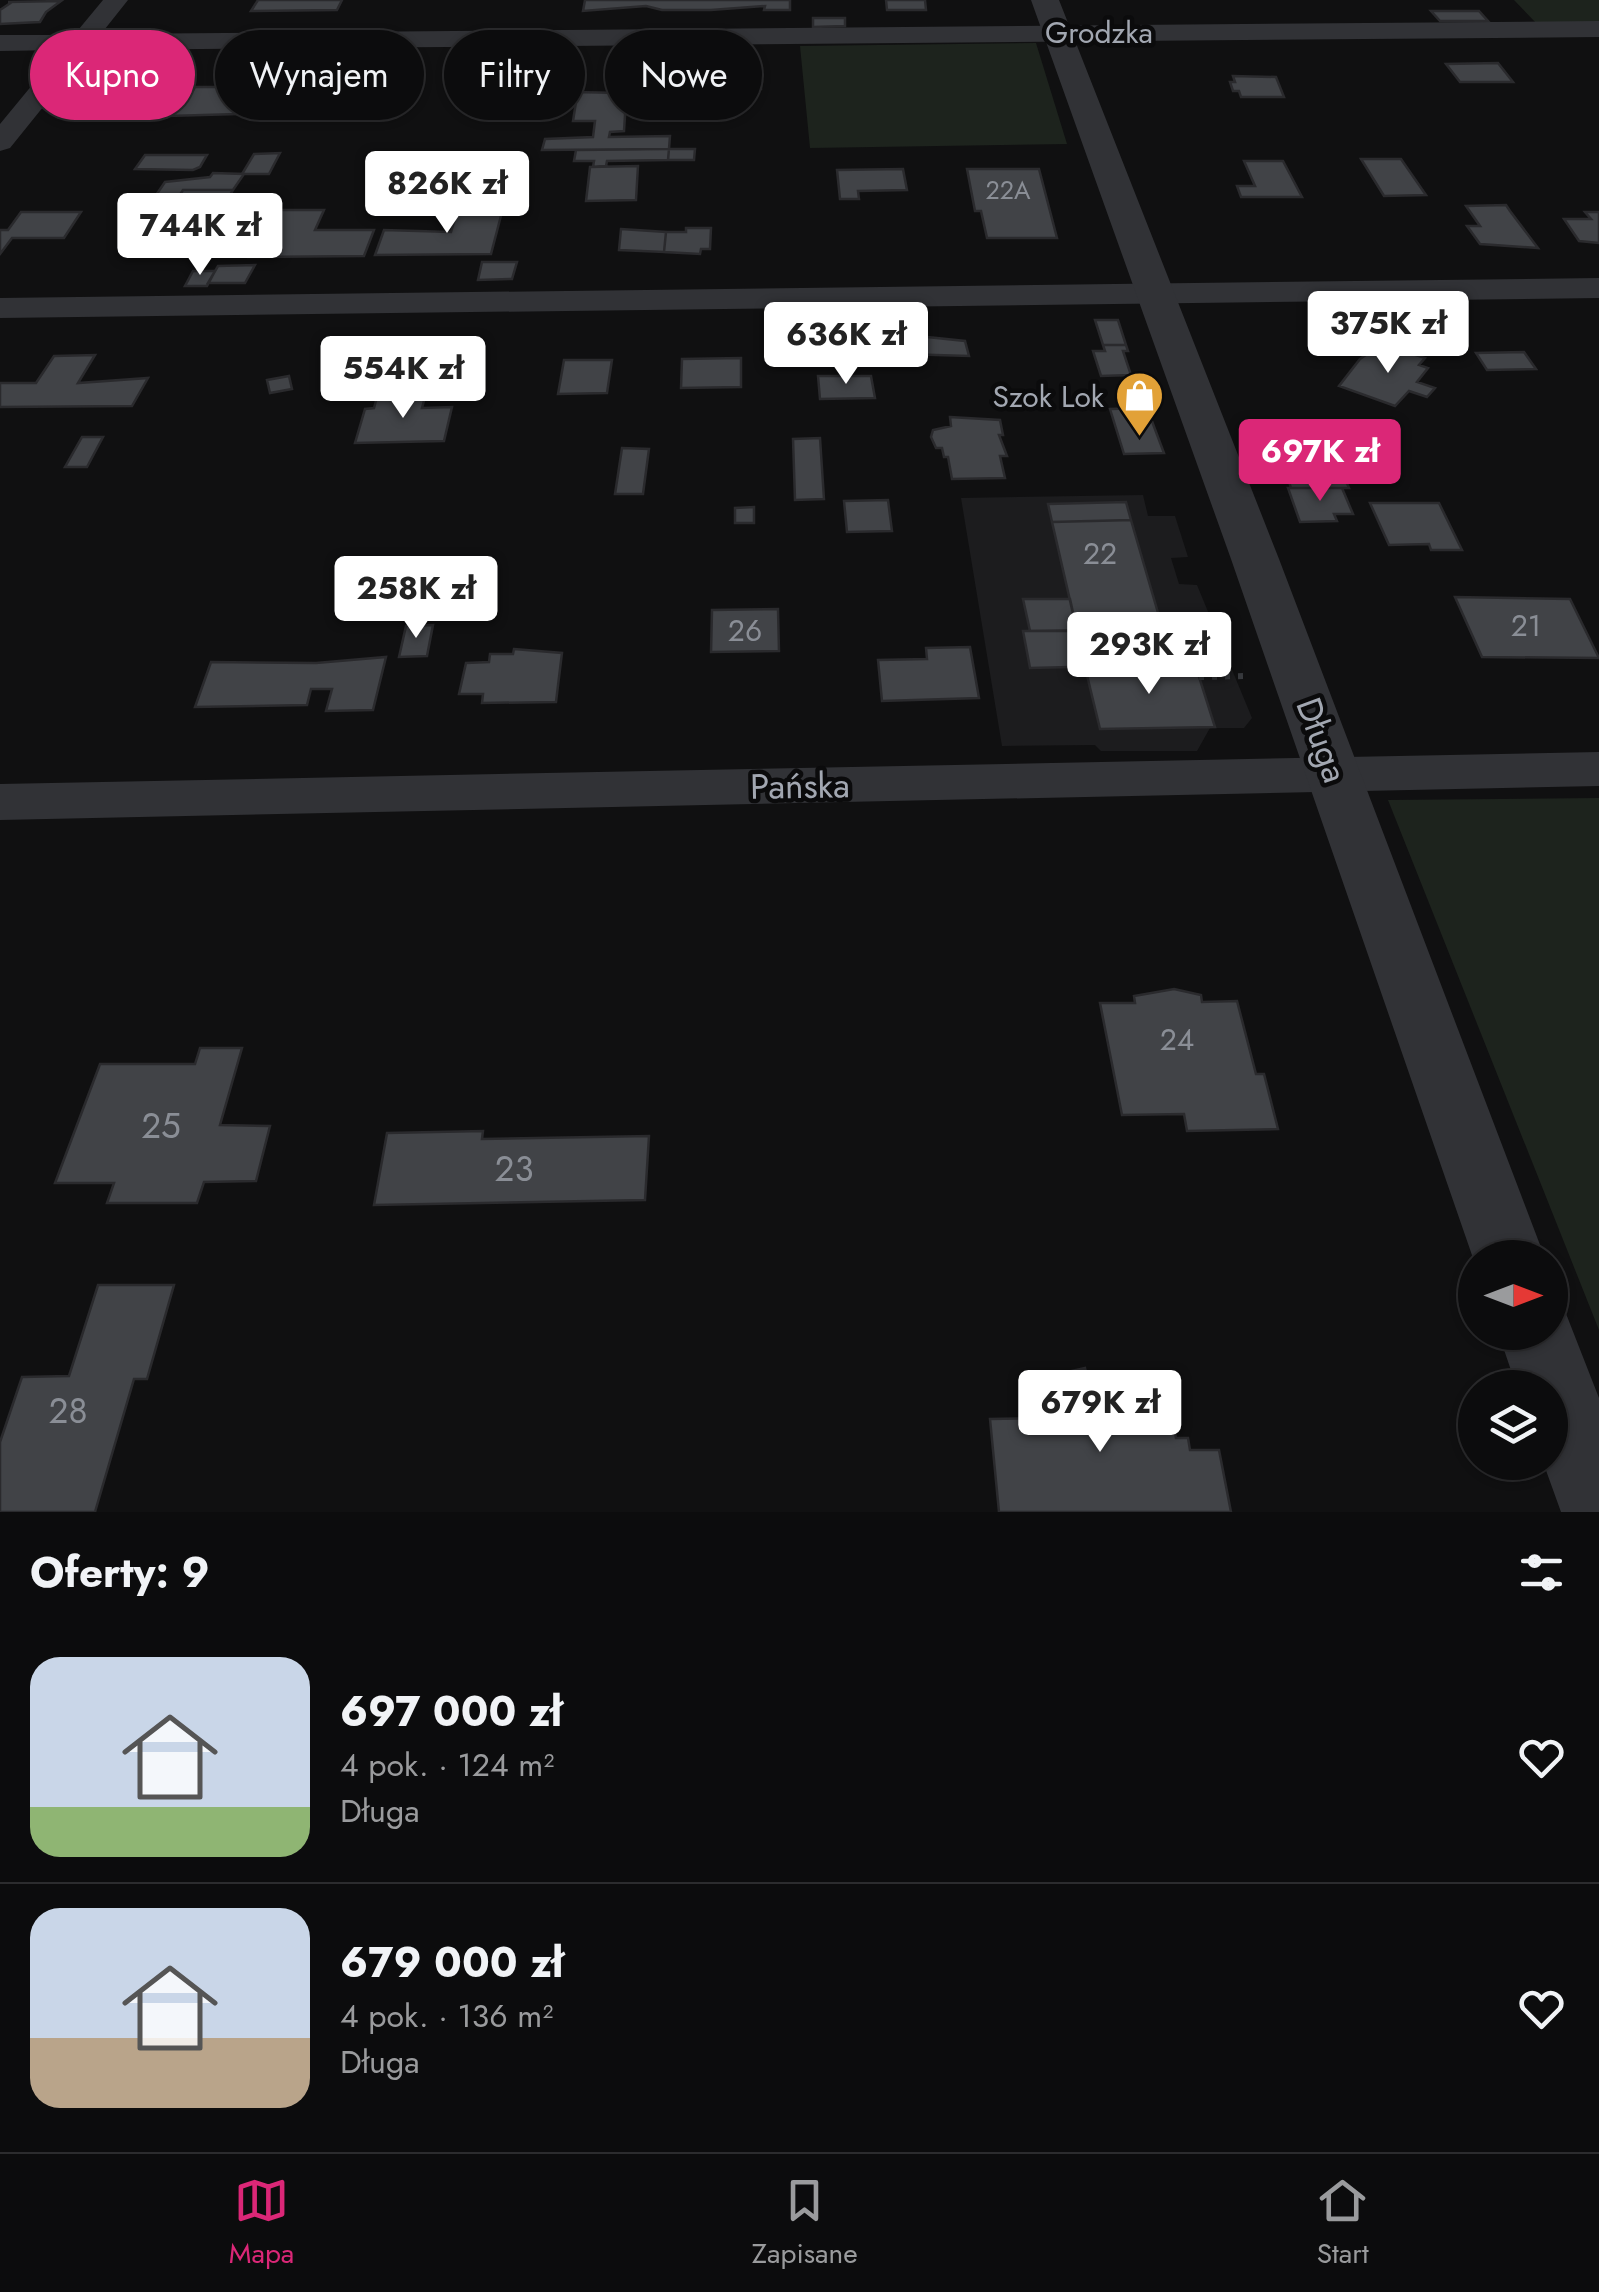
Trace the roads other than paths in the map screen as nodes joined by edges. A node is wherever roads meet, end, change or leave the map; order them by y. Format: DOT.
graph roads {
  1 [pos="116,0"];
  2 [pos="1051,16"];
  3 [pos="92,30"];
  4 [pos="1599,30"];
  5 [pos="195,39"];
  6 [pos="0,43"];
  7 [pos="30,43"];
  8 [pos="30,105"];
  9 [pos="0,142"];
  10 [pos="1599,288"];
  11 [pos="1154,294"];
  12 [pos="0,308"];
  13 [pos="1599,769"];
  14 [pos="1333,772"];
  15 [pos="0,802"];
  16 [pos="1502,1240"];
  17 [pos="1543,1350"];
  18 [pos="1599,1506"];
  1 -- 3 [label="street"];
  2 -- 4 [label="street, Grodzka"];
  2 -- 5 [label="street, Grodzka"];
  2 -- 11 [label="street, Długa"];
  6 -- 7 [label="street, Grodzka"];
  8 -- 9 [label="street"];
  10 -- 11 [label="street"];
  11 -- 12 [label="street"];
  11 -- 14 [label="street, Długa"];
  13 -- 14 [label="street, Pańska"];
  14 -- 15 [label="street, Pańska"];
  14 -- 16 [label="street, Długa"];
  17 -- 18 [label="street"];
}
